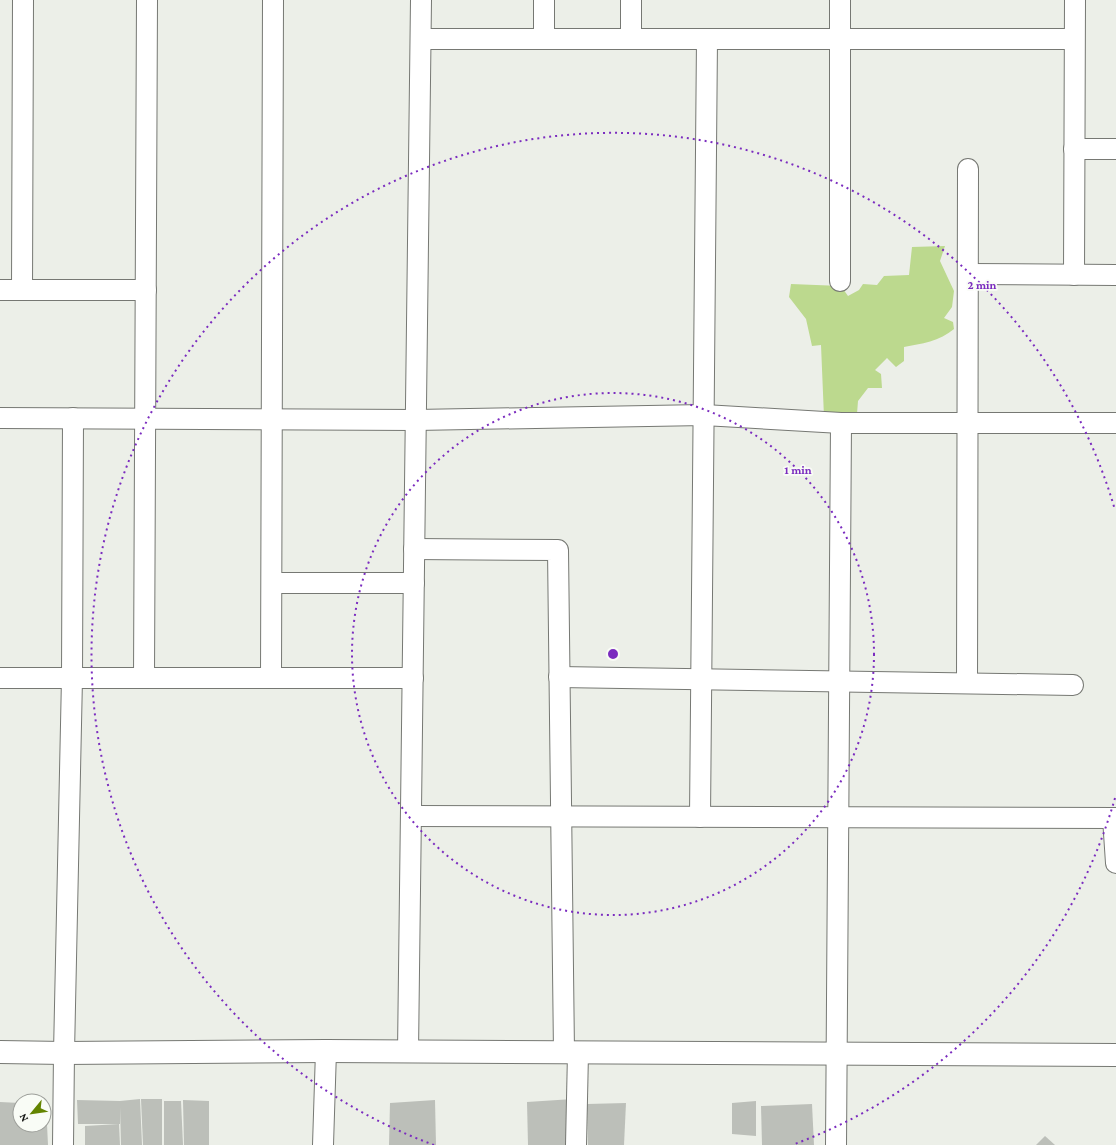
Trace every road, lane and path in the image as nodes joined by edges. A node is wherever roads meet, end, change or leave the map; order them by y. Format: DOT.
graph roads {
  1 [pos="23,0"];
  2 [pos="147,0"];
  3 [pos="273,0"];
  4 [pos="421,0"];
  5 [pos="544,0"];
  6 [pos="631,0"];
  7 [pos="840,0"];
  8 [pos="1075,0"];
  9 [pos="421,39"];
  10 [pos="544,39"];
  11 [pos="631,39"];
  12 [pos="707,39"];
  13 [pos="840,39"];
  14 [pos="1074,39"];
  15 [pos="1074,149"];
  16 [pos="1116,149"];
  17 [pos="968,169"];
  18 [pos="968,274"];
  19 [pos="1074,274"];
  20 [pos="1116,275"];
  21 [pos="840,280"];
  22 [pos="0,290"];
  23 [pos="22,290"];
  24 [pos="146,290"];
  25 [pos="704,415"];
  26 [pos="0,418"];
  27 [pos="73,418"];
  28 [pos="145,419"];
  29 [pos="272,419"];
  30 [pos="416,420"];
  31 [pos="841,422"];
  32 [pos="968,423"];
  33 [pos="1116,423"];
  34 [pos="414,549"];
  35 [pos="272,583"];
  36 [pos="414,583"];
  37 [pos="559,677"];
  38 [pos="0,678"];
  39 [pos="72,678"];
  40 [pos="144,678"];
  41 [pos="271,678"];
  42 [pos="413,678"];
  43 [pos="702,679"];
  44 [pos="839,681"];
  45 [pos="967,683"];
  46 [pos="1073,685"];
  47 [pos="411,816"];
  48 [pos="561,816"];
  49 [pos="700,817"];
  50 [pos="839,817"];
  51 [pos="1114,818"];
  52 [pos="1116,863"];
  53 [pos="326,1051"];
  54 [pos="0,1052"];
  55 [pos="408,1052"];
  56 [pos="64,1053"];
  57 [pos="571,1053"];
  58 [pos="837,1054"];
  59 [pos="1116,1056"];
  60 [pos="63,1145"];
  61 [pos="323,1145"];
  62 [pos="576,1145"];
  63 [pos="836,1145"];
  1 -- 23 [label="street"];
  2 -- 24 [label="street"];
  3 -- 29 [label="street"];
  4 -- 9 [label="street"];
  5 -- 10 [label="street"];
  6 -- 11 [label="street"];
  7 -- 13 [label="street"];
  8 -- 14 [label="street"];
  9 -- 10 [label="street"];
  9 -- 30 [label="street"];
  10 -- 11 [label="street"];
  11 -- 12 [label="street"];
  12 -- 13 [label="street"];
  12 -- 25 [label="street"];
  13 -- 14 [label="street"];
  13 -- 21 [label="street"];
  14 -- 15 [label="street"];
  15 -- 16 [label="street"];
  15 -- 19 [label="street"];
  17 -- 18 [label="street"];
  18 -- 19 [label="street"];
  18 -- 32 [label="street"];
  19 -- 20 [label="street"];
  22 -- 23 [label="street"];
  23 -- 24 [label="street"];
  24 -- 28 [label="street"];
  25 -- 30 [label="street"];
  25 -- 31 [label="street"];
  25 -- 43 [label="street"];
  26 -- 27 [label="street"];
  27 -- 28 [label="street"];
  27 -- 39 [label="street"];
  28 -- 29 [label="street"];
  28 -- 40 [label="street"];
  29 -- 30 [label="street"];
  29 -- 35 [label="street"];
  30 -- 34 [label="street"];
  31 -- 32 [label="street"];
  31 -- 44 [label="street"];
  32 -- 33 [label="street"];
  32 -- 45 [label="street"];
  34 -- 36 [label="street"];
  34 -- 37 [label="street"];
  35 -- 36 [label="street"];
  35 -- 41 [label="street"];
  36 -- 42 [label="street"];
  37 -- 43 [label="street"];
  37 -- 48 [label="street"];
  38 -- 39 [label="street"];
  39 -- 40 [label="street"];
  39 -- 56 [label="street"];
  40 -- 41 [label="street"];
  41 -- 42 [label="street"];
  42 -- 47 [label="street"];
  43 -- 44 [label="street"];
  43 -- 49 [label="street"];
  44 -- 45 [label="street"];
  44 -- 50 [label="street"];
  45 -- 46 [label="street"];
  47 -- 48 [label="street"];
  47 -- 55 [label="street"];
  48 -- 49 [label="street"];
  48 -- 57 [label="street"];
  49 -- 50 [label="street"];
  50 -- 51 [label="street"];
  50 -- 58 [label="street"];
  51 -- 52 [label="street"];
  53 -- 55 [label="street"];
  53 -- 56 [label="street"];
  53 -- 61 [label="street"];
  54 -- 56 [label="street"];
  55 -- 57 [label="street"];
  56 -- 60 [label="street"];
  57 -- 58 [label="street"];
  57 -- 62 [label="street"];
  58 -- 59 [label="street"];
  58 -- 63 [label="street"];
}
